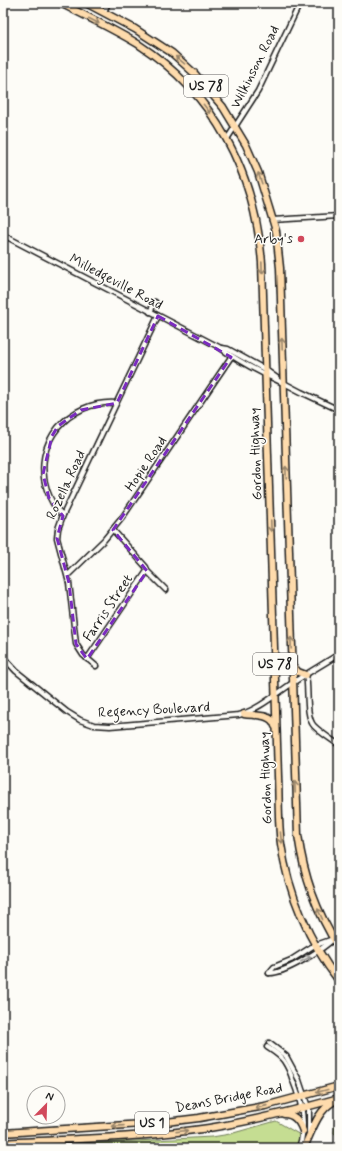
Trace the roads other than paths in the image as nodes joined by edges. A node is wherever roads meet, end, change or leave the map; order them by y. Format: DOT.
graph roads {
  1 [pos="60,3"];
  2 [pos="86,3"];
  3 [pos="108,3"];
  4 [pos="300,3"];
  5 [pos="104,12"];
  6 [pos="236,126"];
  7 [pos="228,139"];
  8 [pos="339,216"];
  9 [pos="272,220"];
  10 [pos="3,235"];
  11 [pos="155,302"];
  12 [pos="150,312"];
  13 [pos="158,316"];
  14 [pos="219,348"];
  15 [pos="231,356"];
  16 [pos="266,373"];
  17 [pos="283,383"];
  18 [pos="339,402"];
  19 [pos="116,403"];
  20 [pos="338,409"];
  21 [pos="64,515"];
  22 [pos="113,530"];
  23 [pos="147,571"];
  24 [pos="68,575"];
  25 [pos="166,590"];
  26 [pos="339,654"];
  27 [pos="3,657"];
  28 [pos="87,659"];
  29 [pos="292,665"];
  30 [pos="96,666"];
  31 [pos="306,675"];
  32 [pos="292,683"];
  33 [pos="275,695"];
  34 [pos="244,714"];
  35 [pos="276,732"];
  36 [pos="339,745"];
  37 [pos="336,938"];
  38 [pos="317,948"];
  39 [pos="339,948"];
  40 [pos="339,981"];
  41 [pos="269,1043"];
  42 [pos="266,1047"];
  43 [pos="339,1086"];
  44 [pos="302,1096"];
  45 [pos="339,1098"];
  46 [pos="305,1107"];
  47 [pos="275,1115"];
  48 [pos="303,1131"];
  49 [pos="3,1133"];
  50 [pos="3,1143"];
  51 [pos="305,1146"];
  52 [pos="299,1148"];
  1 -- 7 [label="highway, Gordon Highway / US 78, one-way"];
  2 -- 5 [label="highway, Gordon Highway / US 78"];
  3 -- 5 [label="street"];
  4 -- 6 [label="street, Wilkinson Road"];
  6 -- 5 [label="highway, Gordon Highway / US 78, one-way"];
  6 -- 7 [label="street, Wilkinson Road"];
  9 -- 6 [label="highway, Gordon Highway / US 78, one-way"];
  7 -- 16 [label="highway, Gordon Highway / US 78, one-way"];
  8 -- 9 [label="street"];
  17 -- 9 [label="highway, Gordon Highway / US 78, one-way"];
  10 -- 12 [label="street, Milledgeville Road"];
  11 -- 12 [label="street"];
  12 -- 13 [label="street, Milledgeville Road"];
  13 -- 14 [label="street, Milledgeville Road"];
  13 -- 19 [label="street, Rozella Road"];
  14 -- 15 [label="street, Milledgeville Road"];
  14 -- 16 [label="street, Milledgeville Road"];
  15 -- 16 [label="street, Milledgeville Road"];
  15 -- 22 [label="street, Hopie Road"];
  16 -- 17 [label="street, Milledgeville Road"];
  16 -- 33 [label="highway, Gordon Highway / US 78, one-way"];
  17 -- 20 [label="street, Milledgeville Road"];
  29 -- 17 [label="highway, Gordon Highway / US 78, one-way"];
  18 -- 20 [label="street"];
  19 -- 21 [label="street, Rozella Road"];
  19 -- 21 [label="street"];
  21 -- 24 [label="street, Rozella Road"];
  22 -- 23 [label="street, Farris Street"];
  22 -- 24 [label="street, Hopie Road"];
  23 -- 25 [label="street, Farris Street"];
  23 -- 28 [label="street, Farris Street"];
  24 -- 28 [label="street, Rozella Road"];
  26 -- 31 [label="street, Regency Boulevard"];
  27 -- 34 [label="street, Regency Boulevard"];
  28 -- 30 [label="street, Rozella Road"];
  29 -- 31 [label="highway"];
  29 -- 32 [label="highway, Gordon Highway / US 78"];
  31 -- 32 [label="street, Regency Boulevard"];
  31 -- 36 [label="street"];
  32 -- 33 [label="street, Regency Boulevard"];
  37 -- 32 [label="highway, Gordon Highway / US 78, one-way"];
  33 -- 34 [label="street, Regency Boulevard"];
  33 -- 35 [label="highway, Gordon Highway / US 78"];
  34 -- 35 [label="highway"];
  35 -- 38 [label="highway, Gordon Highway / US 78, one-way"];
  37 -- 38 [label="street"];
  37 -- 39 [label="highway, Gordon Highway / US 78"];
  38 -- 38 [label="street, one-way"];
  38 -- 40 [label="highway, Gordon Highway / US 78"];
  41 -- 44 [label="street"];
  42 -- 44 [label="street"];
  43 -- 44 [label="highway, Deans Bridge Road / US 1, one-way"];
  44 -- 46 [label="street"];
  44 -- 49 [label="highway, Deans Bridge Road / US 1, one-way"];
  45 -- 46 [label="highway, Deans Bridge Road / US 1"];
  45 -- 51 [label="highway"];
  46 -- 47 [label="highway, Deans Bridge Road / US 1"];
  46 -- 48 [label="street"];
  46 -- 51 [label="street"];
  47 -- 48 [label="highway"];
  50 -- 47 [label="highway, Deans Bridge Road / US 1, one-way"];
  48 -- 52 [label="street"];
}
